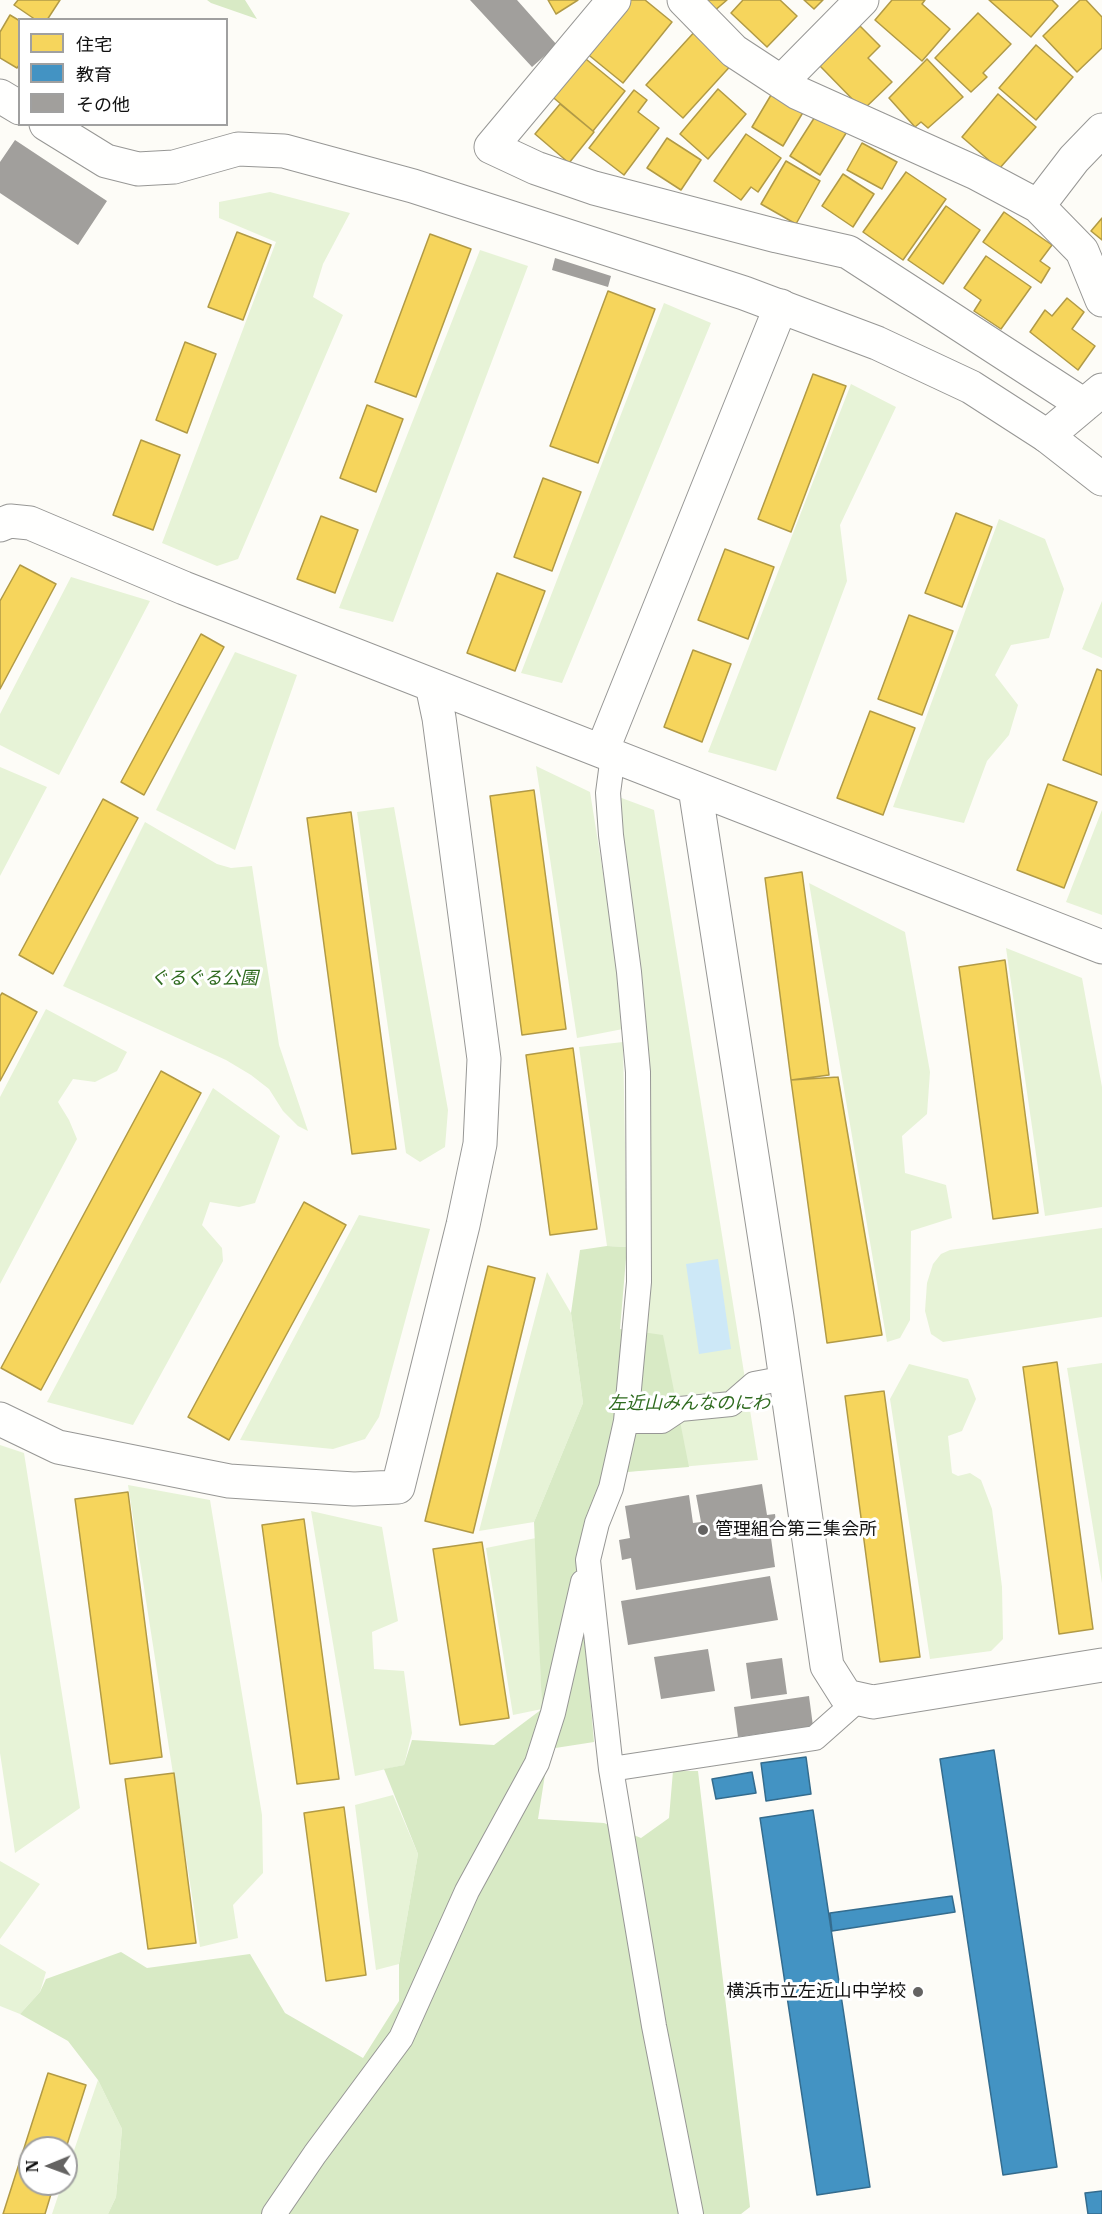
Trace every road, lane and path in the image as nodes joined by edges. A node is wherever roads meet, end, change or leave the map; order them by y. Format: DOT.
graph roads {
  1 [pos="614,0"];
  2 [pos="684,0"];
  3 [pos="862,0"];
  4 [pos="780,82"];
  5 [pos="0,96"];
  6 [pos="18,107"];
  7 [pos="49,126"];
  8 [pos="1102,130"];
  9 [pos="1038,206"];
  10 [pos="1102,300"];
  11 [pos="781,306"];
  12 [pos="1093,398"];
  13 [pos="1047,436"];
  14 [pos="1102,479"];
  15 [pos="0,525"];
  16 [pos="432,685"];
  17 [pos="607,753"];
  18 [pos="695,788"];
  19 [pos="1102,947"];
  20 [pos="786,1378"];
  21 [pos="0,1419"];
  22 [pos="626,1421"];
  23 [pos="588,1560"];
  24 [pos="1102,1665"];
  25 [pos="859,1699"];
  26 [pos="611,1769"];
  27 [pos="274,2214"];
  28 [pos="691,2214"];
  1 -- 12 [label="street"];
  2 -- 4 [label="street"];
  3 -- 4 [label="street"];
  4 -- 9 [label="street"];
  5 -- 6 [label="street"];
  7 -- 11 [label="street"];
  8 -- 9 [label="street"];
  9 -- 10 [label="street"];
  11 -- 13 [label="street"];
  11 -- 17 [label="street"];
  12 -- 13 [label="street"];
  13 -- 14 [label="street"];
  15 -- 16 [label="street"];
  16 -- 17 [label="street"];
  16 -- 21 [label="street"];
  17 -- 18 [label="street"];
  17 -- 22 [label="street"];
  18 -- 19 [label="street"];
  18 -- 20 [label="street"];
  20 -- 22 [label="street"];
  20 -- 25 [label="street"];
  22 -- 23 [label="street"];
  23 -- 26 [label="street"];
  23 -- 27 [label="street"];
  24 -- 25 [label="street"];
  25 -- 26 [label="street"];
  26 -- 28 [label="street"];
}
